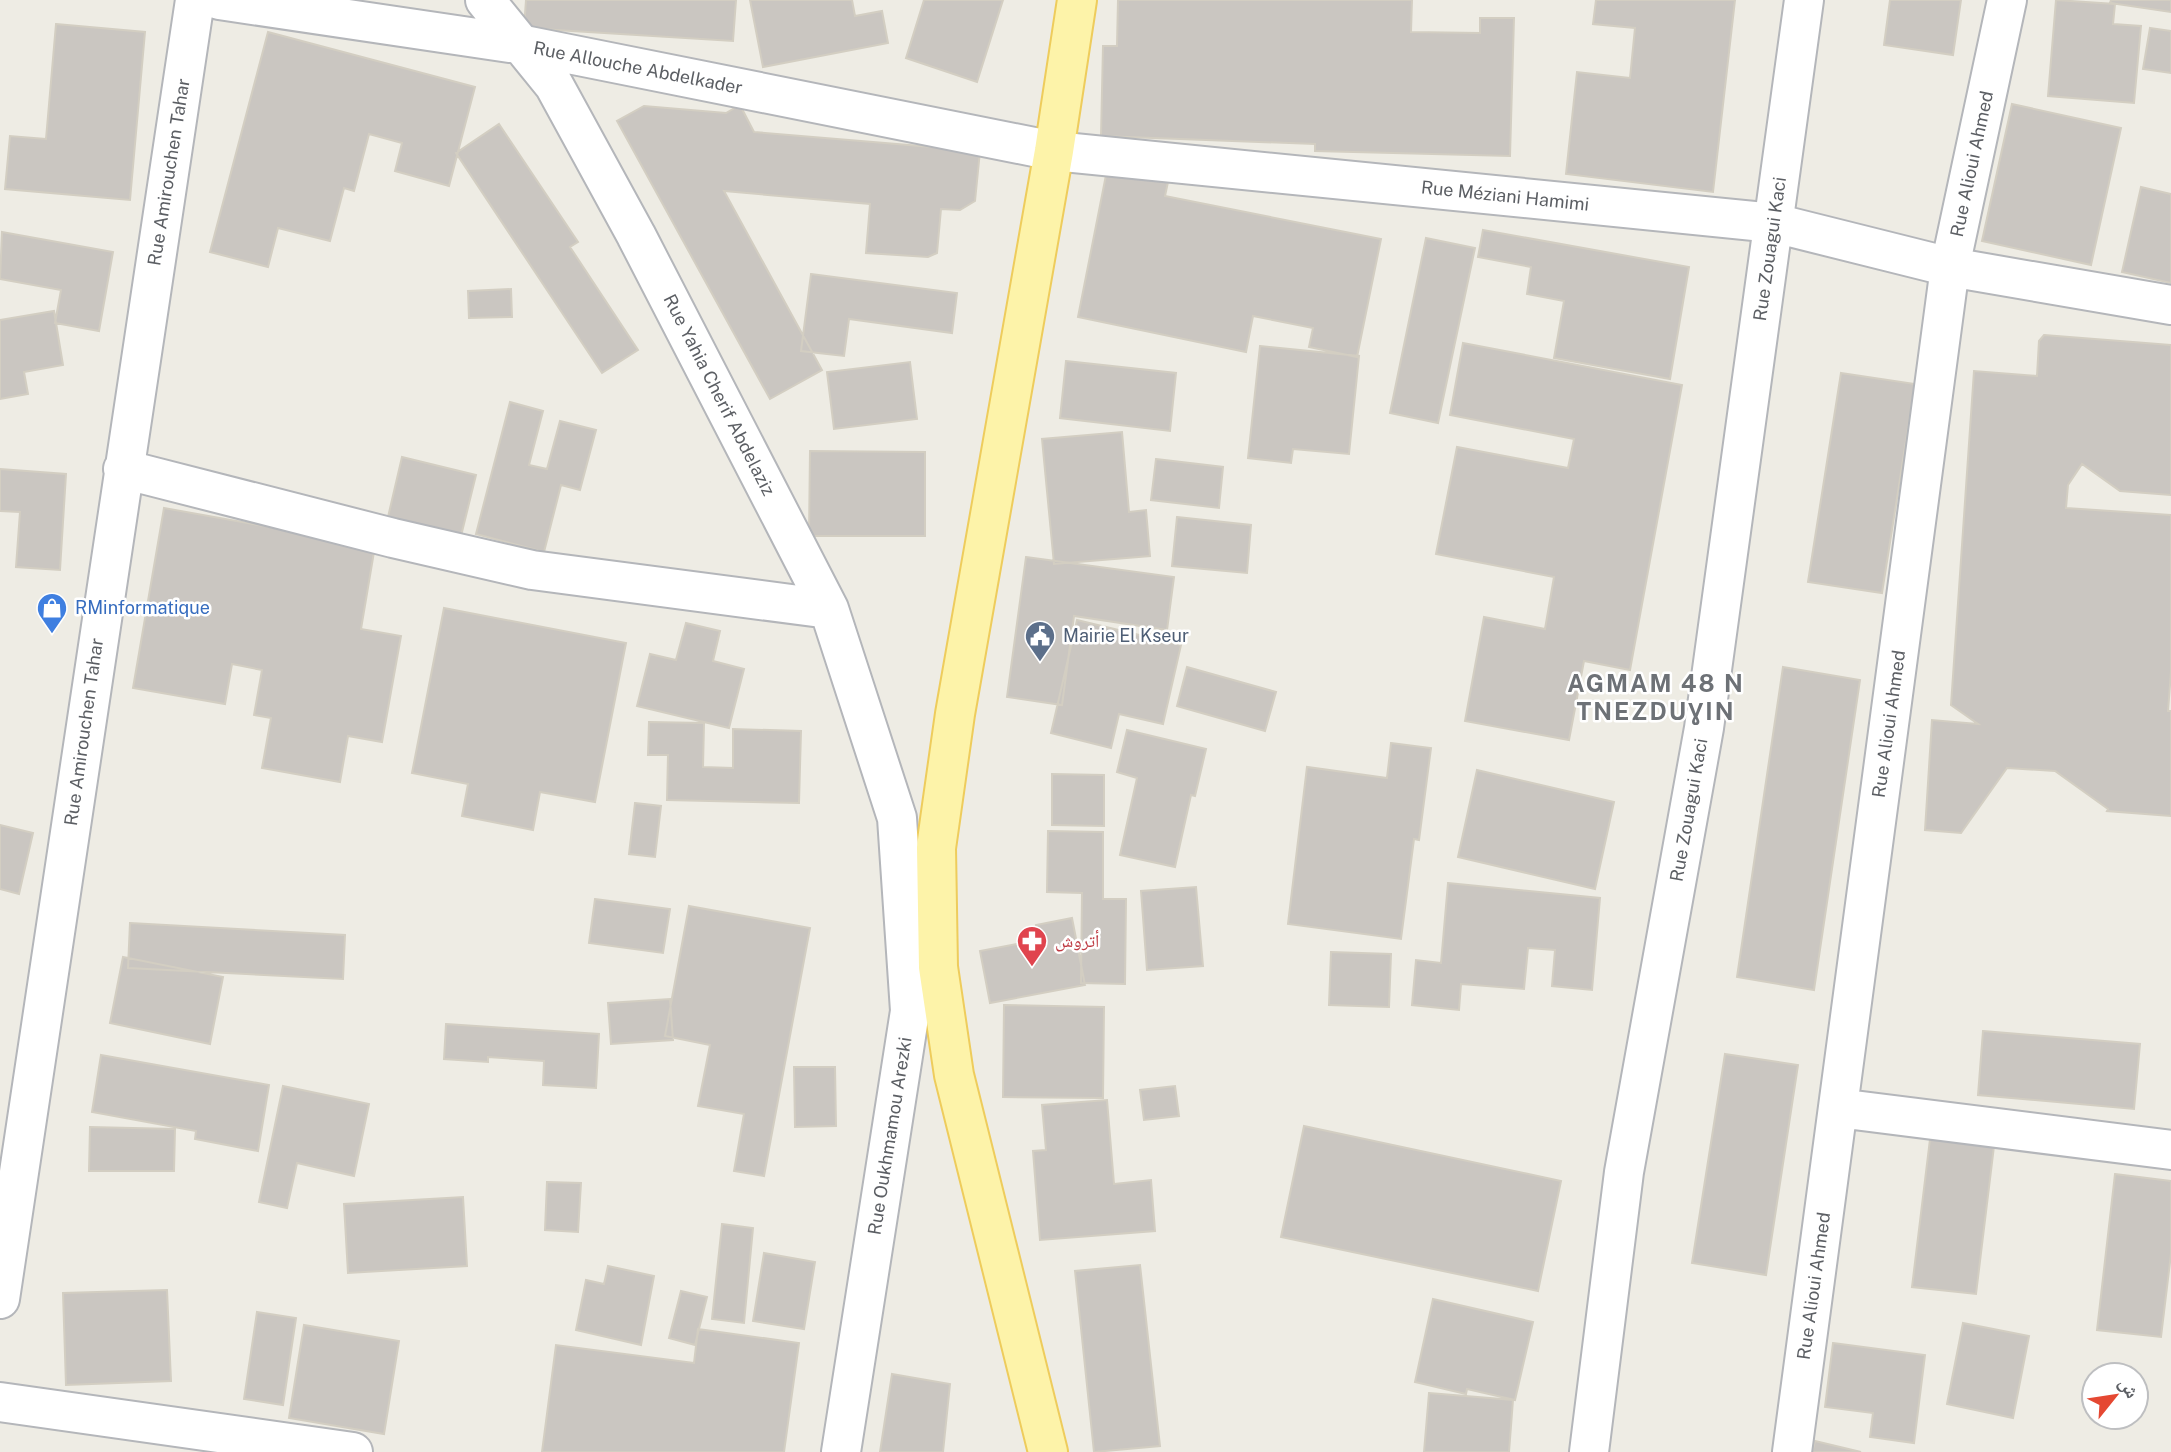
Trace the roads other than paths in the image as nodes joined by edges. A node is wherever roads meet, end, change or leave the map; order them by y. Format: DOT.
graph roads {
  1 [pos="195,0"];
  2 [pos="219,0"];
  3 [pos="485,0"];
  4 [pos="1077,0"];
  5 [pos="1804,0"];
  6 [pos="2007,0"];
  7 [pos="524,45"];
  8 [pos="1054,151"];
  9 [pos="1774,223"];
  10 [pos="1950,267"];
  11 [pos="2171,305"];
  12 [pos="123,469"];
  13 [pos="829,609"];
  14 [pos="897,818"];
  15 [pos="1838,1108"];
  16 [pos="2171,1150"];
  17 [pos="0,1299"];
  18 [pos="0,1402"];
  19 [pos="353,1452"];
  20 [pos="841,1452"];
  21 [pos="1048,1452"];
  22 [pos="1589,1452"];
  23 [pos="1792,1452"];
  1 -- 12 [label="street, Rue Amirouchen Tahar"];
  2 -- 7 [label="street, Rue Allouche Abdelkader"];
  3 -- 7 [label="street, Rue Yahia Cherif Abdelaziz"];
  4 -- 8 [label="main road"];
  5 -- 9 [label="street, Rue Zouagui Kaci"];
  6 -- 10 [label="street, Rue Alioui Ahmed"];
  7 -- 8 [label="street, Rue Allouche Abdelkader"];
  7 -- 13 [label="street, Rue Yahia Cherif Abdelaziz"];
  8 -- 9 [label="street, Rue Méziani Hamimi"];
  8 -- 21 [label="main road"];
  9 -- 10 [label="street, Rue Méziani Hamimi"];
  9 -- 22 [label="street, Rue Zouagui Kaci"];
  10 -- 11 [label="street, Rue Méziani Hamimi"];
  10 -- 15 [label="street, Rue Alioui Ahmed"];
  12 -- 13 [label="street"];
  12 -- 17 [label="street, Rue Amirouchen Tahar"];
  13 -- 14 [label="street, Rue Yahia Cherif Abdelaziz"];
  14 -- 20 [label="street, Rue Oukhmamou Arezki"];
  15 -- 16 [label="street"];
  15 -- 23 [label="street, Rue Alioui Ahmed"];
  18 -- 19 [label="street"];
}
